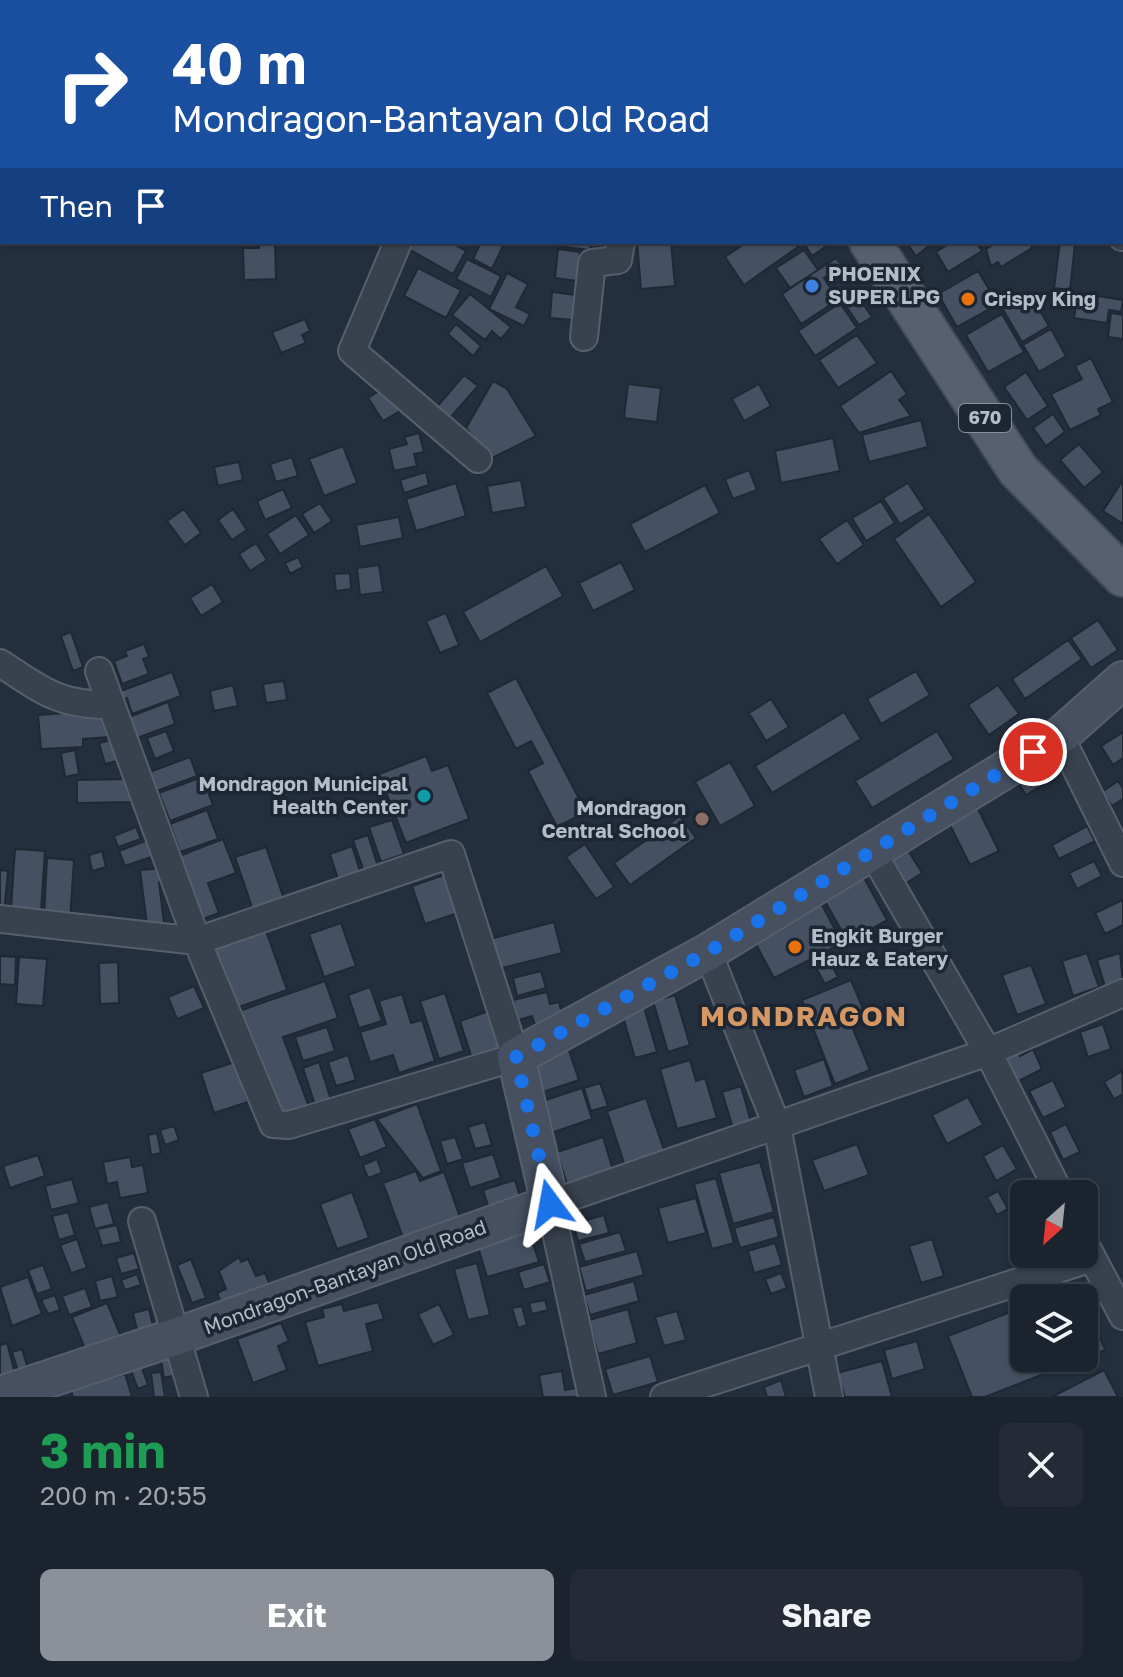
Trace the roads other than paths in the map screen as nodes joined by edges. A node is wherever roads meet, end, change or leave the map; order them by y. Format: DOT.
graph roads {
  1 [pos="397,244"];
  2 [pos="621,244"];
  3 [pos="871,244"];
  4 [pos="584,337"];
  5 [pos="478,459"];
  6 [pos="1123,576"];
  7 [pos="0,663"];
  8 [pos="99,671"];
  9 [pos="1123,680"];
  10 [pos="111,705"];
  11 [pos="1060,736"];
  12 [pos="871,850"];
  13 [pos="1123,863"];
  14 [pos="0,919"];
  15 [pos="197,941"];
  16 [pos="708,952"];
  17 [pos="1123,993"];
  18 [pos="988,1052"];
  19 [pos="516,1057"];
  20 [pos="777,1126"];
  21 [pos="1053,1180"];
  22 [pos="550,1204"];
  23 [pos="142,1221"];
  24 [pos="1038,1268"];
  25 [pos="1098,1268"];
  26 [pos="1123,1316"];
  27 [pos="178,1336"];
  28 [pos="818,1348"];
  29 [pos="0,1395"];
  30 [pos="194,1397"];
  31 [pos="592,1397"];
  32 [pos="664,1397"];
  33 [pos="829,1397"];
  1 -- 5 [label="street"];
  2 -- 4 [label="street"];
  3 -- 6 [label="main road, 670"];
  7 -- 10 [label="street"];
  8 -- 10 [label="street"];
  9 -- 11 [label="street"];
  10 -- 15 [label="street"];
  11 -- 12 [label="street"];
  11 -- 13 [label="street"];
  12 -- 16 [label="street"];
  12 -- 18 [label="street"];
  14 -- 15 [label="street"];
  15 -- 19 [label="street"];
  15 -- 19 [label="street"];
  16 -- 19 [label="street"];
  16 -- 20 [label="street"];
  17 -- 18 [label="street"];
  18 -- 20 [label="street"];
  18 -- 21 [label="street"];
  19 -- 22 [label="street"];
  20 -- 22 [label="street"];
  20 -- 28 [label="street"];
  22 -- 27 [label="street, Mondragon-Bantayan Old Road"];
  22 -- 31 [label="street"];
  23 -- 27 [label="street"];
  24 -- 28 [label="street"];
  25 -- 26 [label="street"];
  27 -- 29 [label="street, Mondragon-Bantayan Old Road"];
  27 -- 30 [label="street"];
  28 -- 32 [label="street"];
  28 -- 33 [label="street"];
}
